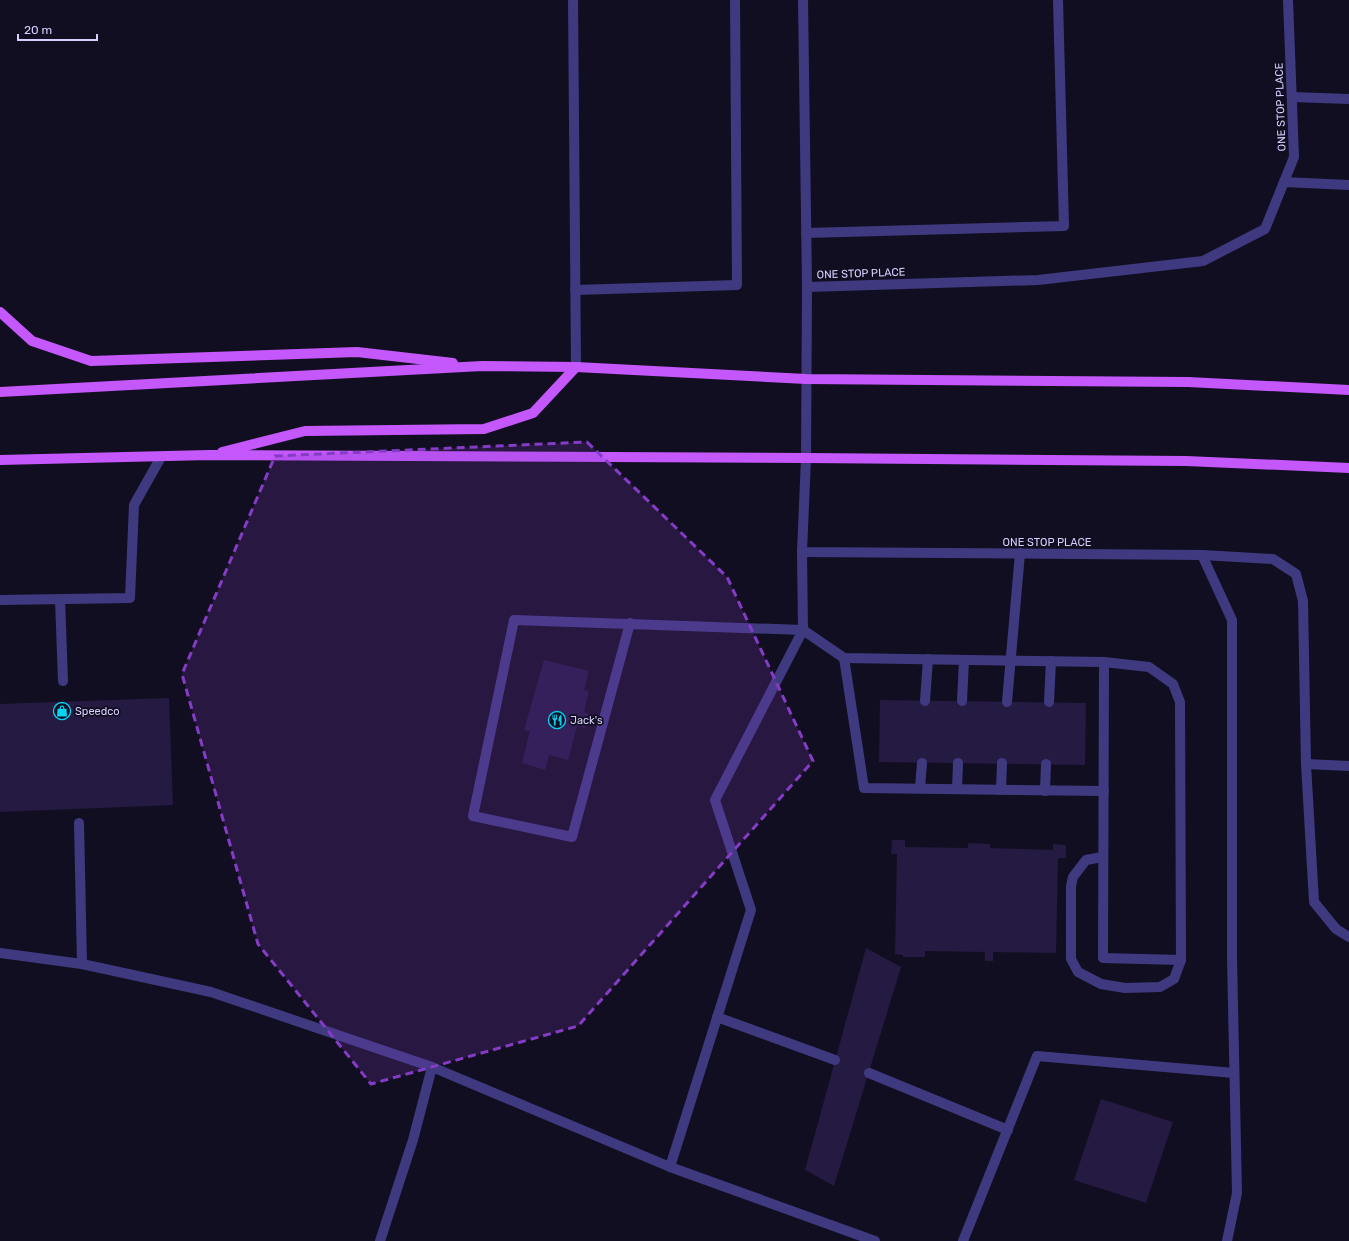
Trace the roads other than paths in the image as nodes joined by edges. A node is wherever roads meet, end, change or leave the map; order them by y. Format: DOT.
graph roads {
  1 [pos="573,0"];
  2 [pos="734,0"];
  3 [pos="803,0"];
  4 [pos="1058,0"];
  5 [pos="1288,0"];
  6 [pos="1292,98"];
  7 [pos="1349,99"];
  8 [pos="1284,182"];
  9 [pos="1349,185"];
  10 [pos="806,233"];
  11 [pos="807,287"];
  12 [pos="575,290"];
  13 [pos="0,312"];
  14 [pos="482,366"];
  15 [pos="576,366"];
  16 [pos="806,379"];
  17 [pos="1349,390"];
  18 [pos="0,392"];
  19 [pos="209,455"];
  20 [pos="161,457"];
  21 [pos="806,458"];
  22 [pos="0,460"];
  23 [pos="1349,468"];
  24 [pos="802,552"];
  25 [pos="1020,553"];
  26 [pos="1202,555"];
  27 [pos="60,599"];
  28 [pos="0,600"];
  29 [pos="630,623"];
  30 [pos="803,630"];
  31 [pos="844,658"];
  32 [pos="928,659"];
  33 [pos="964,660"];
  34 [pos="1010,661"];
  35 [pos="1051,661"];
  36 [pos="1104,662"];
  37 [pos="63,681"];
  38 [pos="925,701"];
  39 [pos="962,701"];
  40 [pos="1006,702"];
  41 [pos="1049,702"];
  42 [pos="922,763"];
  43 [pos="958,763"];
  44 [pos="1002,763"];
  45 [pos="1046,764"];
  46 [pos="1306,764"];
  47 [pos="1349,766"];
  48 [pos="920,788"];
  49 [pos="957,789"];
  50 [pos="1001,790"];
  51 [pos="1045,791"];
  52 [pos="1104,791"];
  53 [pos="79,823"];
  54 [pos="1102,857"];
  55 [pos="1349,937"];
  56 [pos="0,953"];
  57 [pos="1180,960"];
  58 [pos="82,964"];
  59 [pos="717,1017"];
  60 [pos="835,1060"];
  61 [pos="432,1067"];
  62 [pos="869,1073"];
  63 [pos="1234,1073"];
  64 [pos="1008,1130"];
  65 [pos="670,1167"];
  66 [pos="380,1241"];
  67 [pos="875,1241"];
  68 [pos="963,1241"];
  69 [pos="1227,1241"];
  1 -- 12 [label="street"];
  2 -- 12 [label="street"];
  3 -- 10 [label="street"];
  4 -- 10 [label="street"];
  5 -- 6 [label="street, ONE STOP PLACE"];
  6 -- 7 [label="street"];
  6 -- 8 [label="street, ONE STOP PLACE"];
  8 -- 9 [label="street"];
  8 -- 11 [label="street, ONE STOP PLACE"];
  10 -- 11 [label="street"];
  11 -- 16 [label="street, ONE STOP PLACE"];
  12 -- 15 [label="street"];
  13 -- 14 [label="main road"];
  14 -- 15 [label="main road"];
  14 -- 18 [label="main road"];
  15 -- 16 [label="main road"];
  15 -- 19 [label="main road"];
  16 -- 17 [label="main road"];
  16 -- 21 [label="street, ONE STOP PLACE"];
  19 -- 20 [label="main road"];
  19 -- 21 [label="main road"];
  20 -- 22 [label="main road"];
  20 -- 27 [label="street"];
  21 -- 23 [label="main road"];
  21 -- 24 [label="street, ONE STOP PLACE"];
  24 -- 25 [label="street, ONE STOP PLACE"];
  24 -- 30 [label="street"];
  25 -- 26 [label="street, ONE STOP PLACE"];
  25 -- 34 [label="street"];
  26 -- 46 [label="street, ONE STOP PLACE"];
  26 -- 63 [label="street"];
  27 -- 28 [label="street"];
  27 -- 37 [label="street"];
  29 -- 29 [label="street"];
  29 -- 30 [label="street"];
  30 -- 31 [label="street"];
  30 -- 59 [label="street"];
  31 -- 32 [label="street"];
  31 -- 48 [label="street"];
  32 -- 33 [label="street"];
  32 -- 38 [label="street"];
  33 -- 34 [label="street"];
  33 -- 39 [label="street"];
  34 -- 35 [label="street"];
  34 -- 40 [label="street"];
  35 -- 36 [label="street"];
  35 -- 41 [label="street"];
  36 -- 52 [label="street"];
  36 -- 57 [label="street"];
  42 -- 48 [label="street"];
  43 -- 49 [label="street"];
  44 -- 50 [label="street"];
  45 -- 51 [label="street"];
  46 -- 47 [label="street"];
  46 -- 55 [label="street, ONE STOP PLACE"];
  48 -- 49 [label="street"];
  49 -- 50 [label="street"];
  50 -- 51 [label="street"];
  51 -- 52 [label="street"];
  52 -- 54 [label="street"];
  53 -- 58 [label="street"];
  54 -- 57 [label="street"];
  54 -- 57 [label="street"];
  56 -- 58 [label="street"];
  58 -- 61 [label="street"];
  59 -- 60 [label="street"];
  59 -- 65 [label="street"];
  61 -- 65 [label="street"];
  61 -- 66 [label="street"];
  62 -- 64 [label="street"];
  63 -- 64 [label="street"];
  63 -- 69 [label="street"];
  64 -- 68 [label="street"];
  65 -- 67 [label="street"];
}
